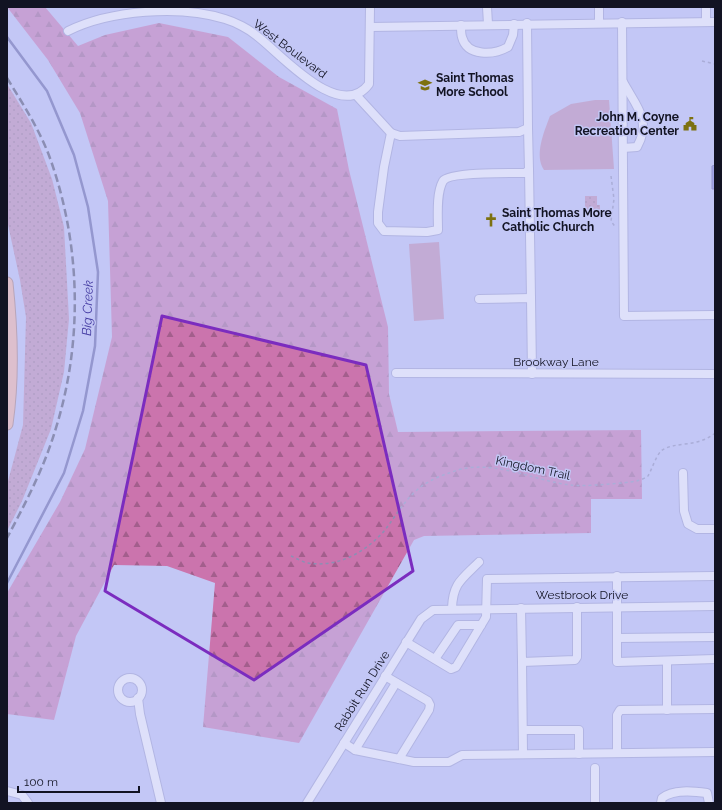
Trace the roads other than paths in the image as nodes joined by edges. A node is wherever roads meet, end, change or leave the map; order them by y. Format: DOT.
graph roads {
  1 [pos="370,7"];
  2 [pos="488,7"];
  3 [pos="599,7"];
  4 [pos="706,7"];
  5 [pos="149,9"];
  6 [pos="599,22"];
  7 [pos="622,22"];
  8 [pos="706,22"];
  9 [pos="715,22"];
  10 [pos="527,23"];
  11 [pos="488,24"];
  12 [pos="514,24"];
  13 [pos="461,25"];
  14 [pos="370,27"];
  15 [pos="68,31"];
  16 [pos="623,81"];
  17 [pos="356,95"];
  18 [pos="528,128"];
  19 [pos="391,133"];
  20 [pos="623,148"];
  21 [pos="529,170"];
  22 [pos="7,283"];
  23 [pos="531,298"];
  24 [pos="478,299"];
  25 [pos="715,315"];
  26 [pos="396,373"];
  27 [pos="532,374"];
  28 [pos="715,374"];
  29 [pos="7,424"];
  30 [pos="683,473"];
  31 [pos="715,529"];
  32 [pos="479,562"];
  33 [pos="617,576"];
  34 [pos="715,576"];
  35 [pos="715,606"];
  36 [pos="577,607"];
  37 [pos="618,607"];
  38 [pos="450,608"];
  39 [pos="485,608"];
  40 [pos="521,608"];
  41 [pos="481,625"];
  42 [pos="715,637"];
  43 [pos="617,638"];
  44 [pos="406,642"];
  45 [pos="435,659"];
  46 [pos="715,659"];
  47 [pos="667,661"];
  48 [pos="522,662"];
  49 [pos="386,676"];
  50 [pos="396,683"];
  51 [pos="138,698"];
  52 [pos="715,709"];
  53 [pos="667,710"];
  54 [pos="523,730"];
  55 [pos="344,743"];
  56 [pos="355,750"];
  57 [pos="715,752"];
  58 [pos="617,753"];
  59 [pos="523,754"];
  60 [pos="579,754"];
  61 [pos="400,759"];
  62 [pos="595,768"];
  63 [pos="7,791"];
  64 [pos="28,803"];
  65 [pos="161,803"];
  66 [pos="307,803"];
  67 [pos="595,803"];
  68 [pos="661,803"];
  69 [pos="709,803"];
  1 -- 14 [label="street"];
  2 -- 11 [label="street"];
  3 -- 6 [label="street"];
  4 -- 8 [label="street"];
  5 -- 15 [label="street, West Boulevard"];
  5 -- 17 [label="street, West Boulevard"];
  6 -- 7 [label="street"];
  6 -- 10 [label="street"];
  7 -- 8 [label="street"];
  7 -- 16 [label="street"];
  8 -- 9 [label="street"];
  10 -- 12 [label="street"];
  10 -- 18 [label="street"];
  11 -- 12 [label="street"];
  11 -- 13 [label="street"];
  12 -- 13 [label="street"];
  13 -- 14 [label="street"];
  14 -- 17 [label="street"];
  16 -- 20 [label="street"];
  16 -- 20 [label="street"];
  17 -- 19 [label="street"];
  18 -- 19 [label="street"];
  18 -- 21 [label="street"];
  19 -- 21 [label="street"];
  20 -- 25 [label="street"];
  21 -- 23 [label="street"];
  22 -- 29 [label="highway"];
  23 -- 24 [label="street"];
  23 -- 27 [label="street"];
  26 -- 27 [label="street, Brookway Lane"];
  27 -- 28 [label="street, Brookway Lane"];
  30 -- 31 [label="street"];
  32 -- 38 [label="street"];
  33 -- 34 [label="street"];
  33 -- 37 [label="street"];
  33 -- 39 [label="street"];
  35 -- 37 [label="street, Westbrook Drive"];
  36 -- 37 [label="street, Westbrook Drive"];
  36 -- 40 [label="street, Westbrook Drive"];
  36 -- 48 [label="street"];
  37 -- 43 [label="street"];
  38 -- 39 [label="street, Westbrook Drive"];
  38 -- 44 [label="street, Rabbit Run Drive"];
  39 -- 40 [label="street, Westbrook Drive"];
  39 -- 41 [label="street"];
  40 -- 48 [label="street"];
  41 -- 45 [label="street"];
  41 -- 45 [label="street"];
  42 -- 43 [label="street"];
  43 -- 47 [label="street"];
  44 -- 45 [label="street"];
  44 -- 49 [label="street, Rabbit Run Drive"];
  46 -- 47 [label="street"];
  47 -- 53 [label="street"];
  48 -- 54 [label="street"];
  49 -- 50 [label="street"];
  49 -- 55 [label="street, Rabbit Run Drive"];
  50 -- 56 [label="street"];
  50 -- 61 [label="street"];
  51 -- 65 [label="street"];
  52 -- 53 [label="street"];
  53 -- 58 [label="street"];
  54 -- 59 [label="street"];
  54 -- 60 [label="street"];
  55 -- 56 [label="street"];
  55 -- 66 [label="street, Rabbit Run Drive"];
  56 -- 61 [label="street"];
  57 -- 58 [label="street"];
  58 -- 60 [label="street"];
  59 -- 60 [label="street"];
  59 -- 61 [label="street"];
  62 -- 67 [label="street"];
  63 -- 64 [label="street"];
  68 -- 69 [label="street"];
}
